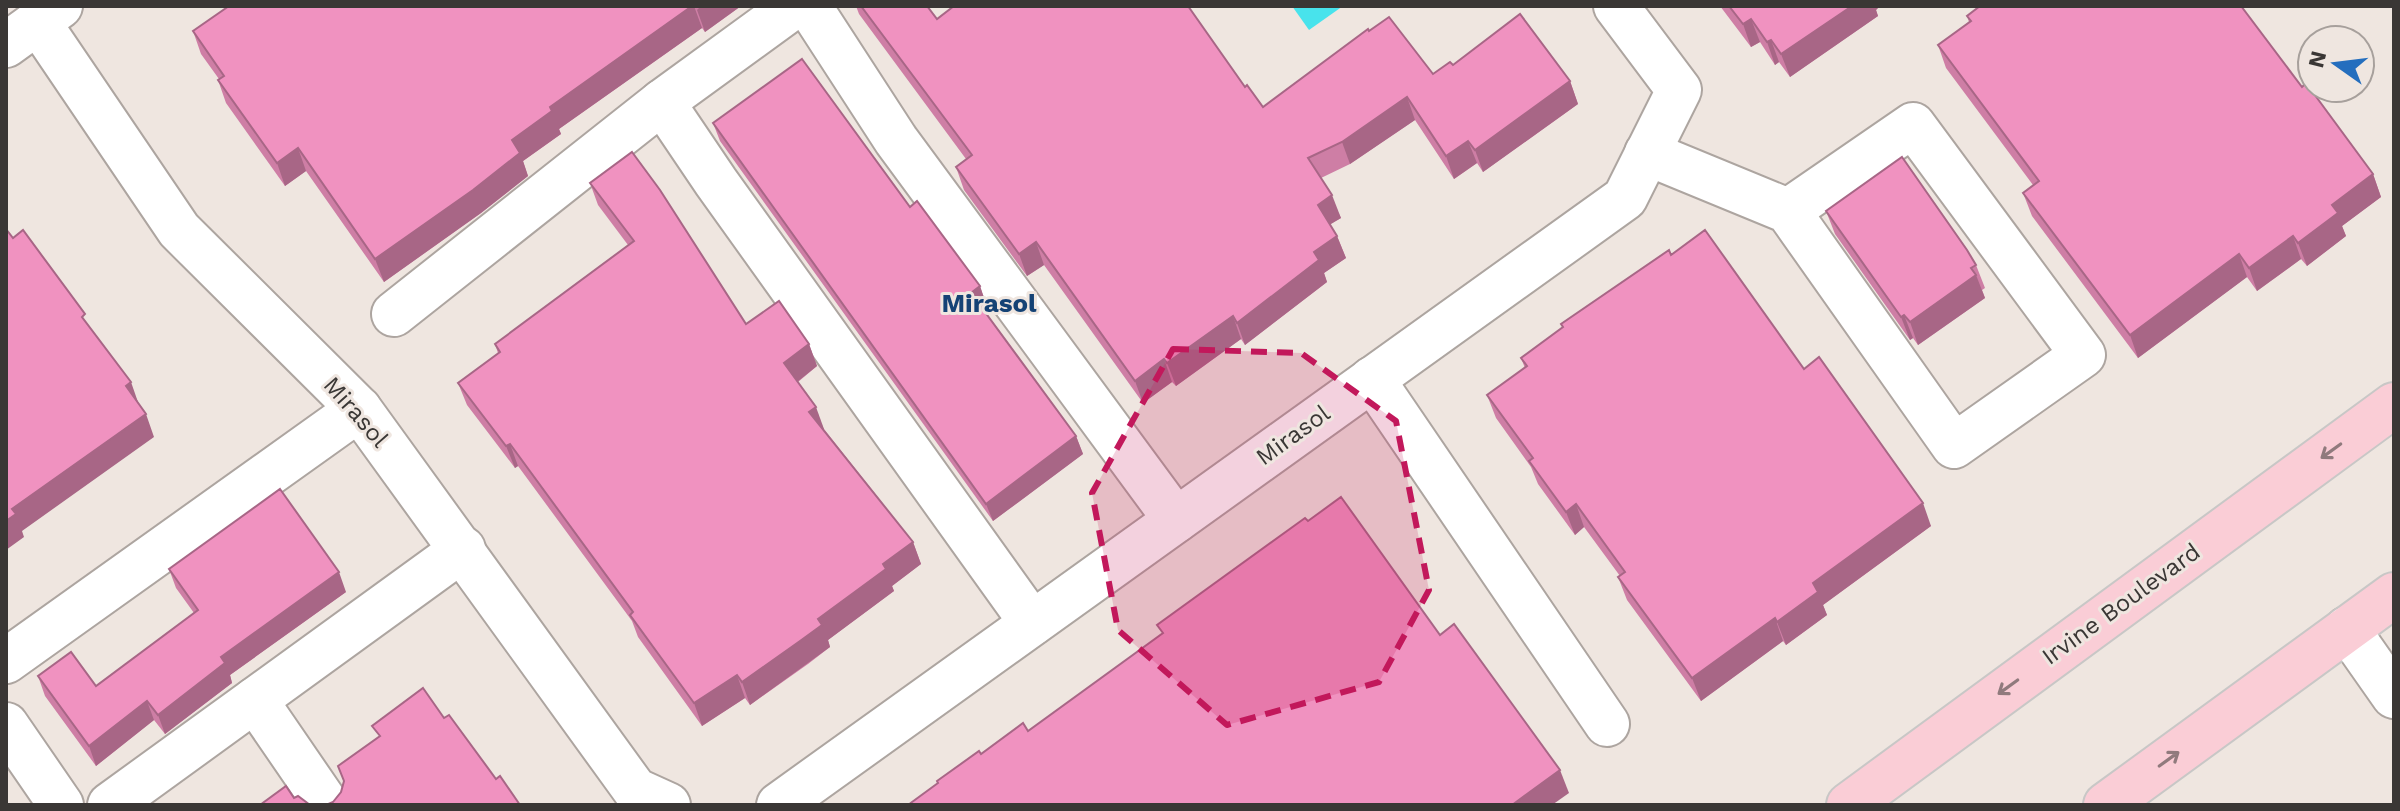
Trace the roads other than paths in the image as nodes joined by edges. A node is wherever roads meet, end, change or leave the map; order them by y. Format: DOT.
graph roads {
  1 [pos="794,6"];
  2 [pos="809,6"];
  3 [pos="1616,6"];
  4 [pos="35,24"];
  5 [pos="662,102"];
  6 [pos="1647,153"];
  7 [pos="1788,211"];
  8 [pos="394,314"];
  9 [pos="1372,379"];
  10 [pos="2394,405"];
  11 [pos="359,409"];
  12 [pos="1176,520"];
  13 [pos="463,549"];
  14 [pos="2394,595"];
  15 [pos="1032,623"];
  16 [pos="2347,629"];
  17 [pos="6,661"];
  18 [pos="2394,696"];
  19 [pos="255,700"];
  20 [pos="1607,724"];
  21 [pos="6,725"];
  22 [pos="114,804"];
  23 [pos="61,805"];
  24 [pos="327,805"];
  25 [pos="668,805"];
  26 [pos="779,805"];
  27 [pos="1849,805"];
  28 [pos="2106,805"];
  1 -- 5 [label="street"];
  2 -- 12 [label="street"];
  3 -- 6 [label="street, Mirasol"];
  4 -- 11 [label="street, Mirasol"];
  5 -- 8 [label="street"];
  5 -- 15 [label="street"];
  6 -- 7 [label="street"];
  6 -- 9 [label="street, Mirasol"];
  7 -- 7 [label="street"];
  9 -- 12 [label="street, Mirasol"];
  9 -- 20 [label="street"];
  10 -- 27 [label="main road, Irvine Boulevard, one-way"];
  11 -- 13 [label="street, Mirasol"];
  11 -- 17 [label="street"];
  12 -- 15 [label="street, Mirasol"];
  13 -- 19 [label="street"];
  13 -- 25 [label="street, Mirasol"];
  14 -- 16 [label="main road"];
  15 -- 26 [label="street, Mirasol"];
  16 -- 18 [label="street"];
  28 -- 16 [label="main road, one-way"];
  19 -- 22 [label="street"];
  19 -- 24 [label="street"];
  21 -- 23 [label="street"];
}
